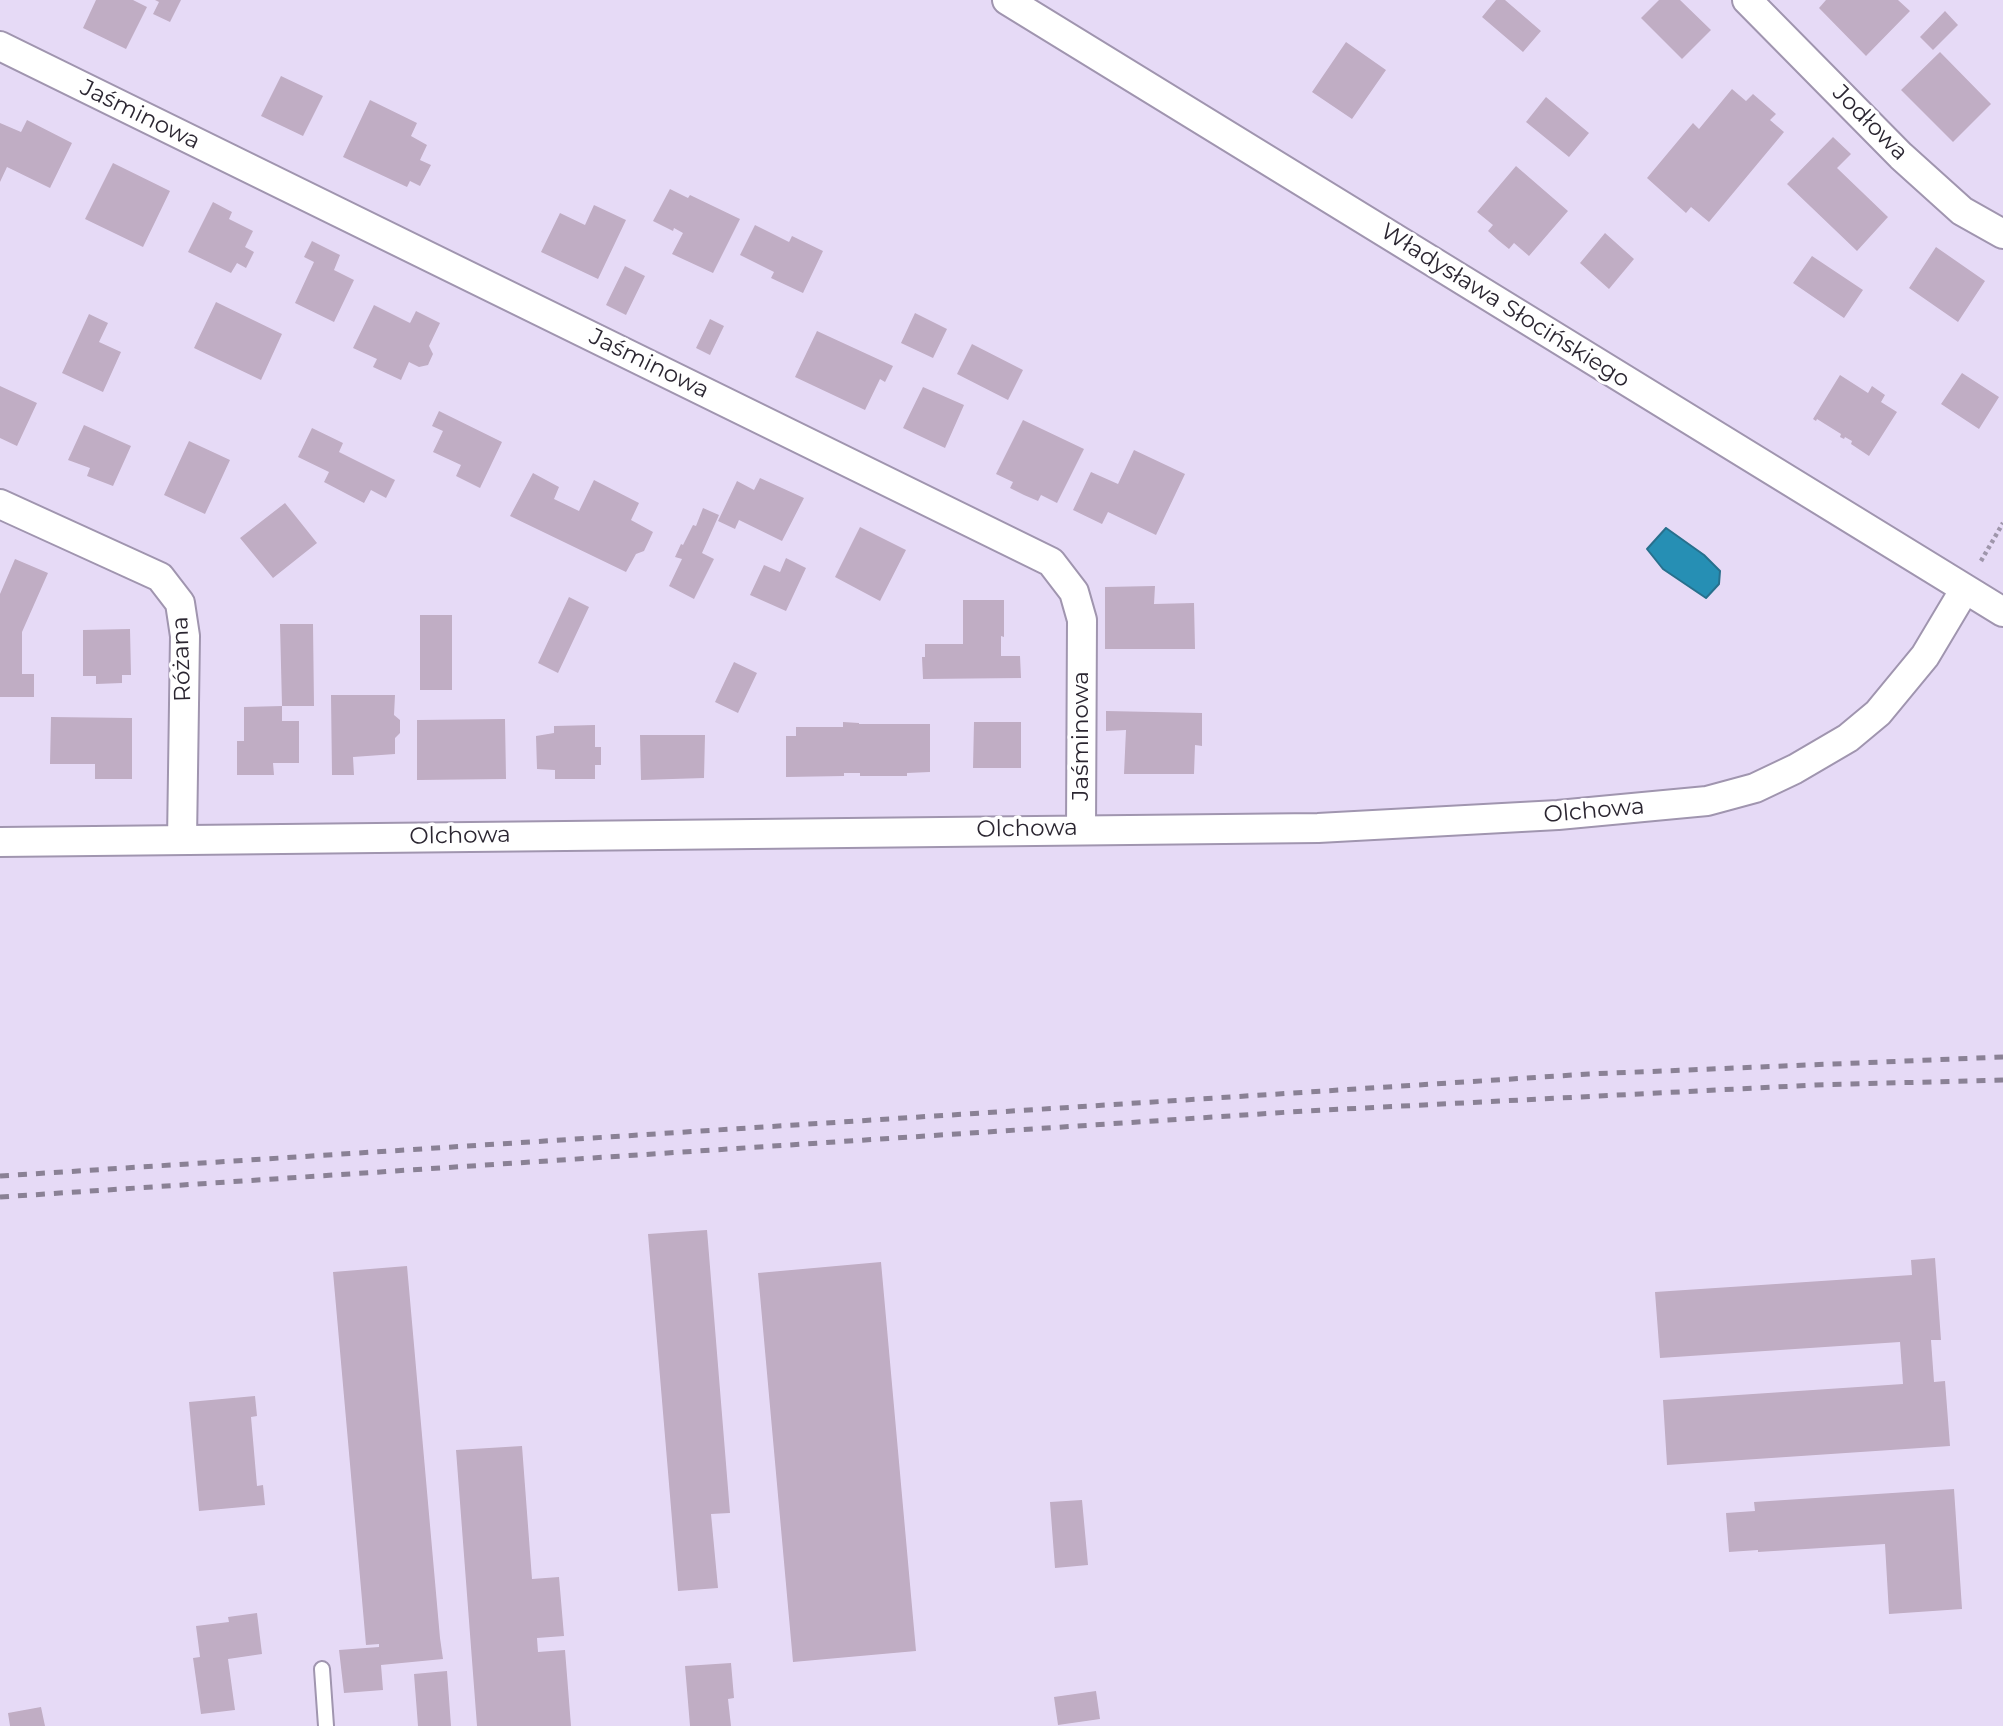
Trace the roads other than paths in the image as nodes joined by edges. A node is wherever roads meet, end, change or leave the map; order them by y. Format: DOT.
graph roads {
  1 [pos="1007,0"];
  2 [pos="1747,0"];
  3 [pos="0,46"];
  4 [pos="2003,234"];
  5 [pos="0,504"];
  6 [pos="1965,589"];
  7 [pos="2003,612"];
  8 [pos="1081,828"];
  9 [pos="182,840"];
  10 [pos="0,842"];
  11 [pos="322,1669"];
  12 [pos="326,1726"];
  1 -- 6 [label="street, Władysława Słocińskiego"];
  2 -- 4 [label="street, Jodłowa"];
  3 -- 8 [label="street, Jaśminowa"];
  5 -- 9 [label="street, Różana"];
  6 -- 7 [label="street, Władysława Słocińskiego"];
  6 -- 8 [label="street, Olchowa"];
  8 -- 9 [label="street, Olchowa"];
  9 -- 10 [label="street, Olchowa"];
  11 -- 12 [label="lane"];
}
